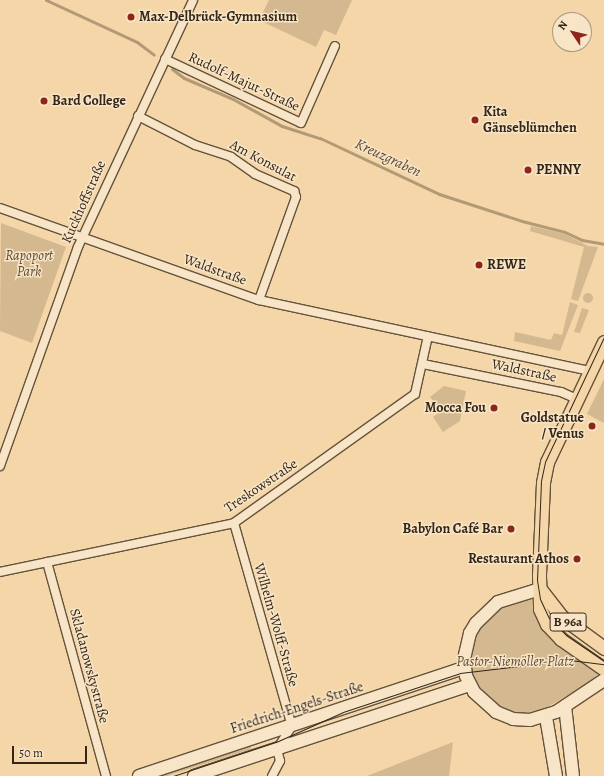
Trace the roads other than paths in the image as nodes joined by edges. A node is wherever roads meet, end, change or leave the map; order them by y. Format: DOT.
graph roads {
  1 [pos="193,0"];
  2 [pos="335,46"];
  3 [pos="165,59"];
  4 [pos="138,116"];
  5 [pos="1,210"];
  6 [pos="82,237"];
  7 [pos="259,300"];
  8 [pos="428,336"];
  9 [pos="604,342"];
  10 [pos="600,359"];
  11 [pos="423,364"];
  12 [pos="590,372"];
  13 [pos="577,399"];
  14 [pos="0,466"];
  15 [pos="234,523"];
  16 [pos="48,562"];
  17 [pos="0,572"];
  18 [pos="540,589"];
  19 [pos="604,648"];
  20 [pos="464,668"];
  21 [pos="604,669"];
  22 [pos="604,680"];
  23 [pos="469,685"];
  24 [pos="565,706"];
  25 [pos="546,717"];
  26 [pos="292,726"];
  27 [pos="277,749"];
  28 [pos="106,776"];
  29 [pos="139,776"];
  30 [pos="194,776"];
  31 [pos="272,776"];
  32 [pos="556,776"];
  33 [pos="574,776"];
  1 -- 3 [label="street, Kuckhoffstraße"];
  2 -- 3 [label="street, Rudolf-Majut-Straße"];
  3 -- 4 [label="street, Kuckhoffstraße"];
  4 -- 6 [label="street, Kuckhoffstraße"];
  4 -- 7 [label="street, Am Konsulat"];
  5 -- 6 [label="street, Waldstraße"];
  6 -- 7 [label="street, Waldstraße"];
  6 -- 14 [label="street, Kuckhoffstraße"];
  7 -- 8 [label="street, Waldstraße"];
  8 -- 11 [label="street"];
  8 -- 12 [label="street, Waldstraße"];
  9 -- 10 [label="main road"];
  10 -- 12 [label="main road"];
  11 -- 13 [label="street, Waldstraße"];
  11 -- 15 [label="street, Treskowstraße"];
  12 -- 13 [label="main road"];
  13 -- 18 [label="main road"];
  15 -- 16 [label="street, Treskowstraße"];
  15 -- 26 [label="street, Wilhelm-Wolff-Straße"];
  16 -- 17 [label="street, Treskowstraße"];
  16 -- 28 [label="street, Skladanowskystraße"];
  18 -- 19 [label="main road, B 96a"];
  18 -- 20 [label="main road"];
  18 -- 21 [label="main road"];
  20 -- 23 [label="main road"];
  20 -- 26 [label="main road, Friedrich-Engels-Straße"];
  22 -- 24 [label="main road"];
  23 -- 25 [label="main road"];
  23 -- 27 [label="main road"];
  24 -- 25 [label="main road"];
  24 -- 33 [label="main road"];
  25 -- 32 [label="main road"];
  26 -- 27 [label="street"];
  26 -- 29 [label="main road, Friedrich-Engels-Straße"];
  27 -- 30 [label="main road"];
  27 -- 31 [label="street"];
}
